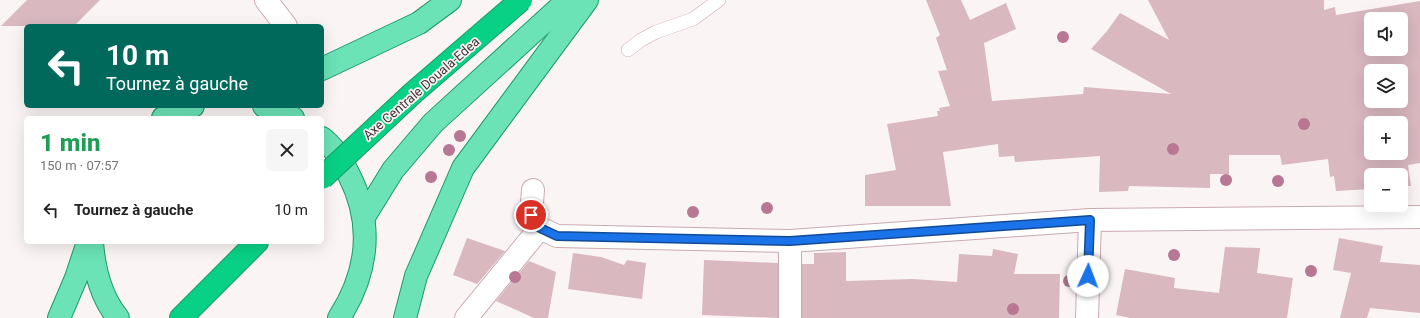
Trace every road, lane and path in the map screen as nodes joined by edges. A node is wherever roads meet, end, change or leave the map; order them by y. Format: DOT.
graph roads {
  1 [pos="266,0"];
  2 [pos="450,0"];
  3 [pos="521,0"];
  4 [pos="568,0"];
  5 [pos="586,0"];
  6 [pos="719,0"];
  7 [pos="284,24"];
  8 [pos="628,50"];
  9 [pos="324,68"];
  10 [pos="188,108"];
  11 [pos="271,108"];
  12 [pos="168,116"];
  13 [pos="289,116"];
  14 [pos="324,140"];
  15 [pos="324,176"];
  16 [pos="534,190"];
  17 [pos="364,217"];
  18 [pos="1420,217"];
  19 [pos="1090,220"];
  20 [pos="540,228"];
  21 [pos="790,241"];
  22 [pos="87,244"];
  23 [pos="92,244"];
  24 [pos="255,244"];
  25 [pos="58,318"];
  26 [pos="118,318"];
  27 [pos="181,318"];
  28 [pos="339,318"];
  29 [pos="405,318"];
  30 [pos="466,318"];
  31 [pos="790,318"];
  32 [pos="1087,318"];
  1 -- 7 [label="street"];
  2 -- 9 [label="main road"];
  3 -- 15 [label="highway, Axe Centrale Douala-Edea, bridge"];
  4 -- 17 [label="main road"];
  5 -- 29 [label="main road"];
  6 -- 8 [label="lane"];
  10 -- 12 [label="main road"];
  11 -- 13 [label="main road"];
  14 -- 17 [label="main road"];
  16 -- 20 [label="street"];
  17 -- 28 [label="main road"];
  18 -- 19 [label="street"];
  19 -- 21 [label="street"];
  19 -- 32 [label="street"];
  20 -- 21 [label="street"];
  20 -- 30 [label="street"];
  21 -- 31 [label="street"];
  22 -- 25 [label="main road"];
  23 -- 26 [label="main road"];
  24 -- 27 [label="highway"];
}
